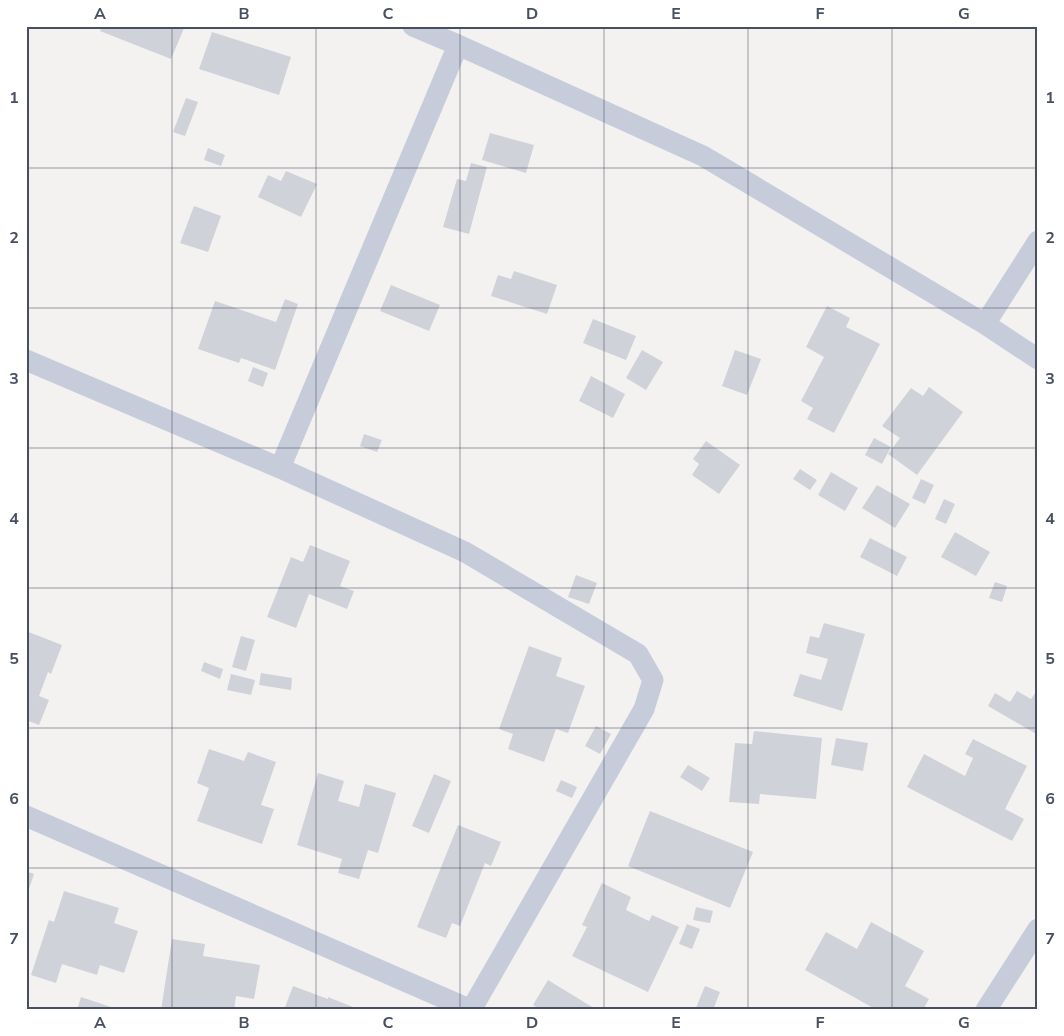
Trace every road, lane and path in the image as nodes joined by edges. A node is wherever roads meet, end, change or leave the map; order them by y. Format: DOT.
graph roads {
  1 [pos="413,26"];
  2 [pos="458,45"];
  3 [pos="1038,241"];
  4 [pos="985,324"];
  5 [pos="26,360"];
  6 [pos="1038,360"];
  7 [pos="280,468"];
  8 [pos="26,816"];
  9 [pos="1038,930"];
  10 [pos="986,1010"];
  1 -- 2 [label="street"];
  2 -- 4 [label="street"];
  2 -- 7 [label="street"];
  3 -- 4 [label="street"];
  4 -- 6 [label="street"];
  5 -- 7 [label="street"];
  7 -- 8 [label="street"];
  9 -- 10 [label="street"];
}
